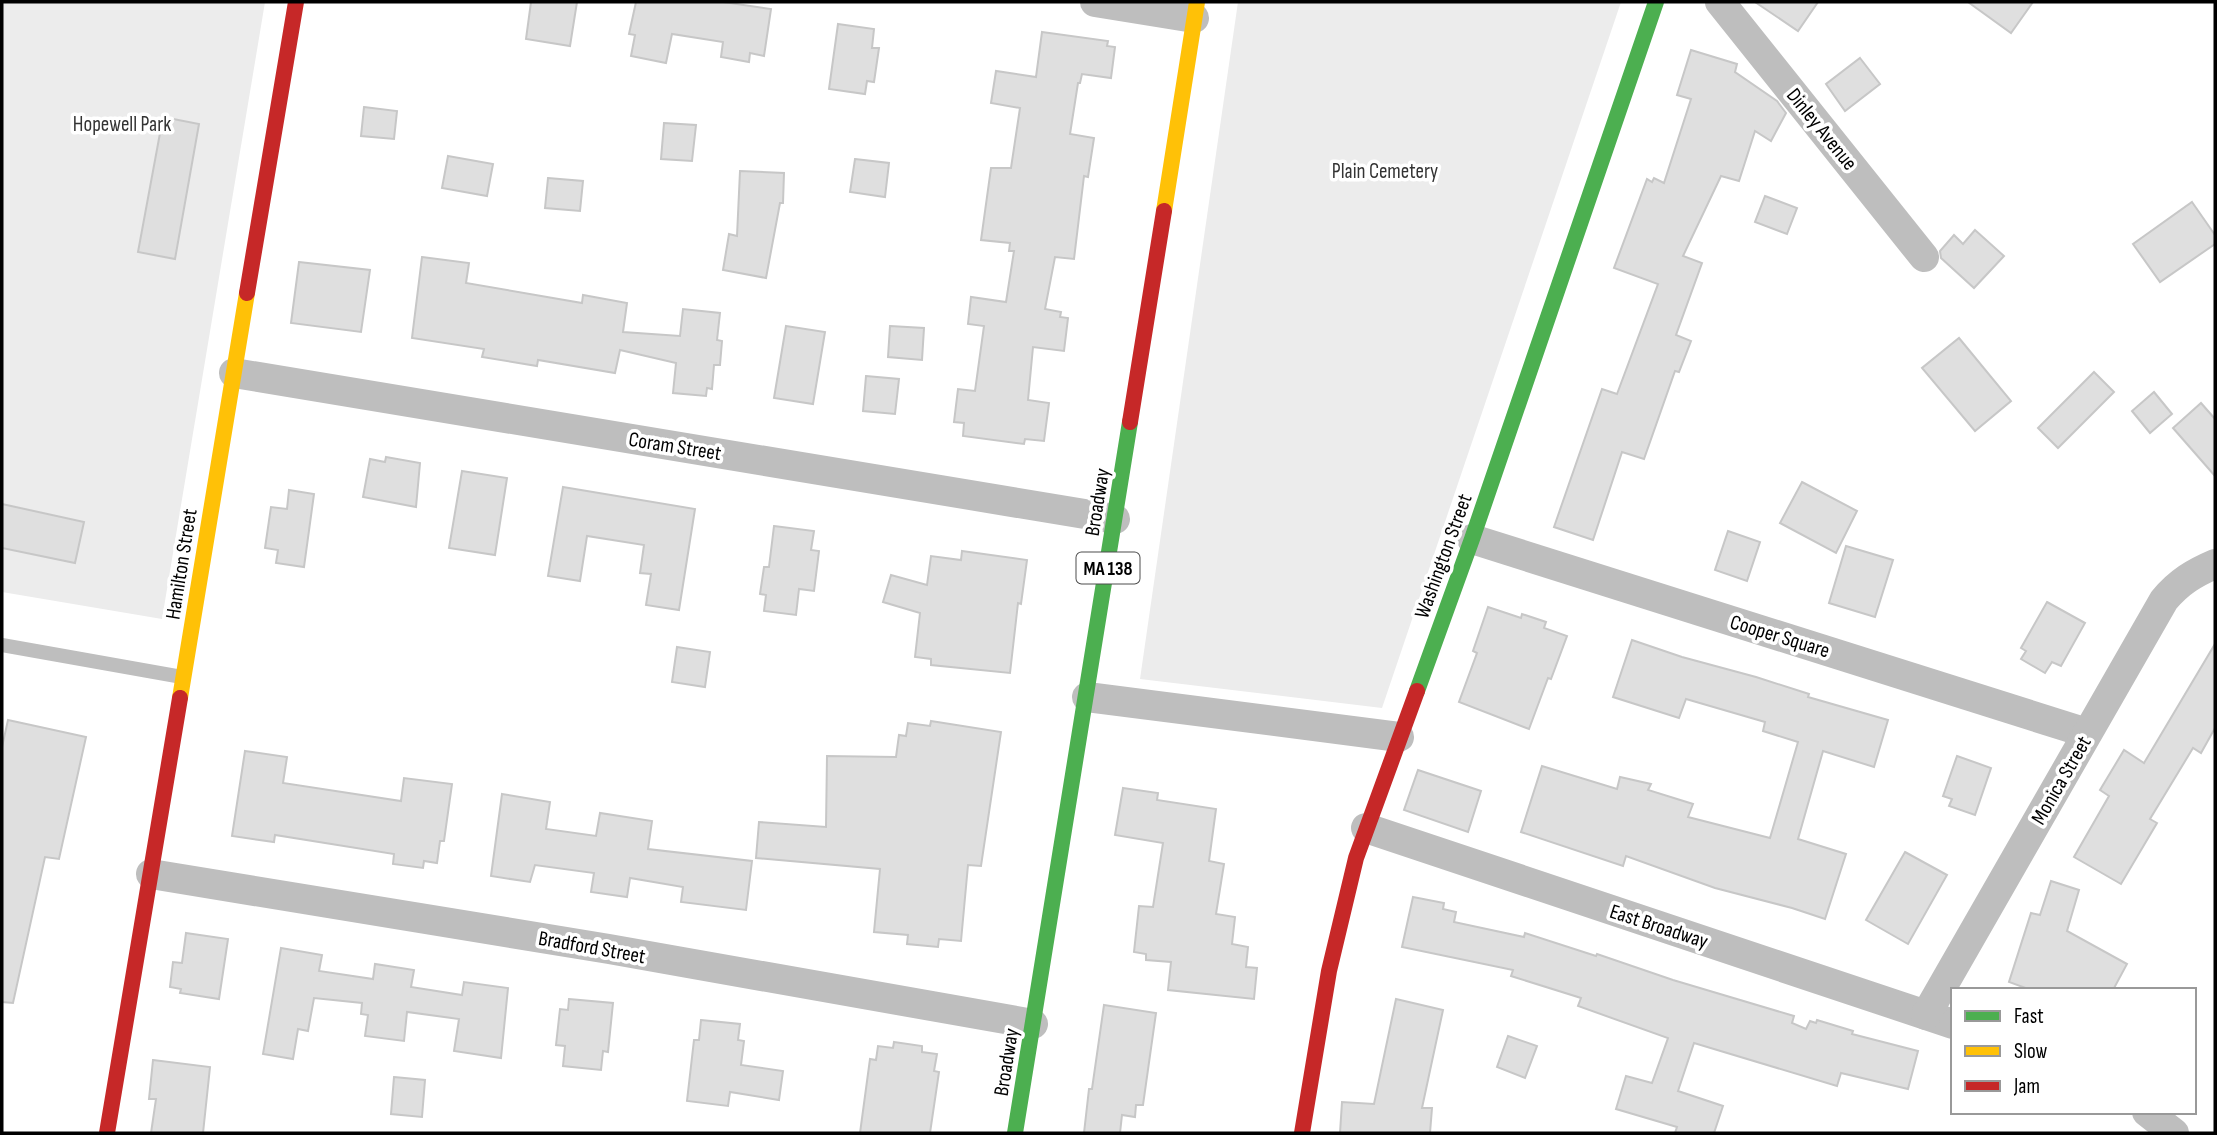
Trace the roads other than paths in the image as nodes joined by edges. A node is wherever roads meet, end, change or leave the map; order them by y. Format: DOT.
graph roads {
  1 [pos="296,2"];
  2 [pos="1095,2"];
  3 [pos="1656,2"];
  4 [pos="1720,2"];
  5 [pos="1196,10"];
  6 [pos="1924,257"];
  7 [pos="234,373"];
  8 [pos="1115,519"];
  9 [pos="1472,539"];
  10 [pos="2215,564"];
  11 [pos="2,645"];
  12 [pos="184,677"];
  13 [pos="1087,697"];
  14 [pos="2087,733"];
  15 [pos="1399,737"];
  16 [pos="1366,828"];
  17 [pos="151,874"];
  18 [pos="1955,988"];
  19 [pos="1951,996"];
  20 [pos="1939,1019"];
  21 [pos="1033,1024"];
  22 [pos="2150,1114"];
  23 [pos="107,1133"];
  24 [pos="1015,1133"];
  25 [pos="1302,1133"];
  26 [pos="2174,1133"];
  1 -- 7 [label="street, Hamilton Street"];
  2 -- 5 [label="street"];
  3 -- 9 [label="street, Washington Street"];
  4 -- 6 [label="street, Dinley Avenue"];
  5 -- 8 [label="street, Broadway / MA 138"];
  7 -- 8 [label="street, Coram Street"];
  7 -- 12 [label="street, Hamilton Street"];
  8 -- 13 [label="street, Broadway / MA 138"];
  9 -- 14 [label="street, Cooper Square"];
  9 -- 15 [label="street, Washington Street"];
  10 -- 14 [label="street, Monica Street"];
  11 -- 12 [label="lane"];
  12 -- 17 [label="street, Hamilton Street"];
  13 -- 15 [label="street"];
  13 -- 21 [label="street, Broadway / MA 138"];
  14 -- 18 [label="street, Monica Street"];
  15 -- 16 [label="street, Washington Street"];
  16 -- 20 [label="street, East Broadway"];
  16 -- 25 [label="street, Washington Street"];
  17 -- 21 [label="street, Bradford Street"];
  17 -- 23 [label="street, Hamilton Street"];
  19 -- 20 [label="street, Monica Street"];
  21 -- 24 [label="street, Broadway / MA 138"];
  22 -- 26 [label="street"];
}
